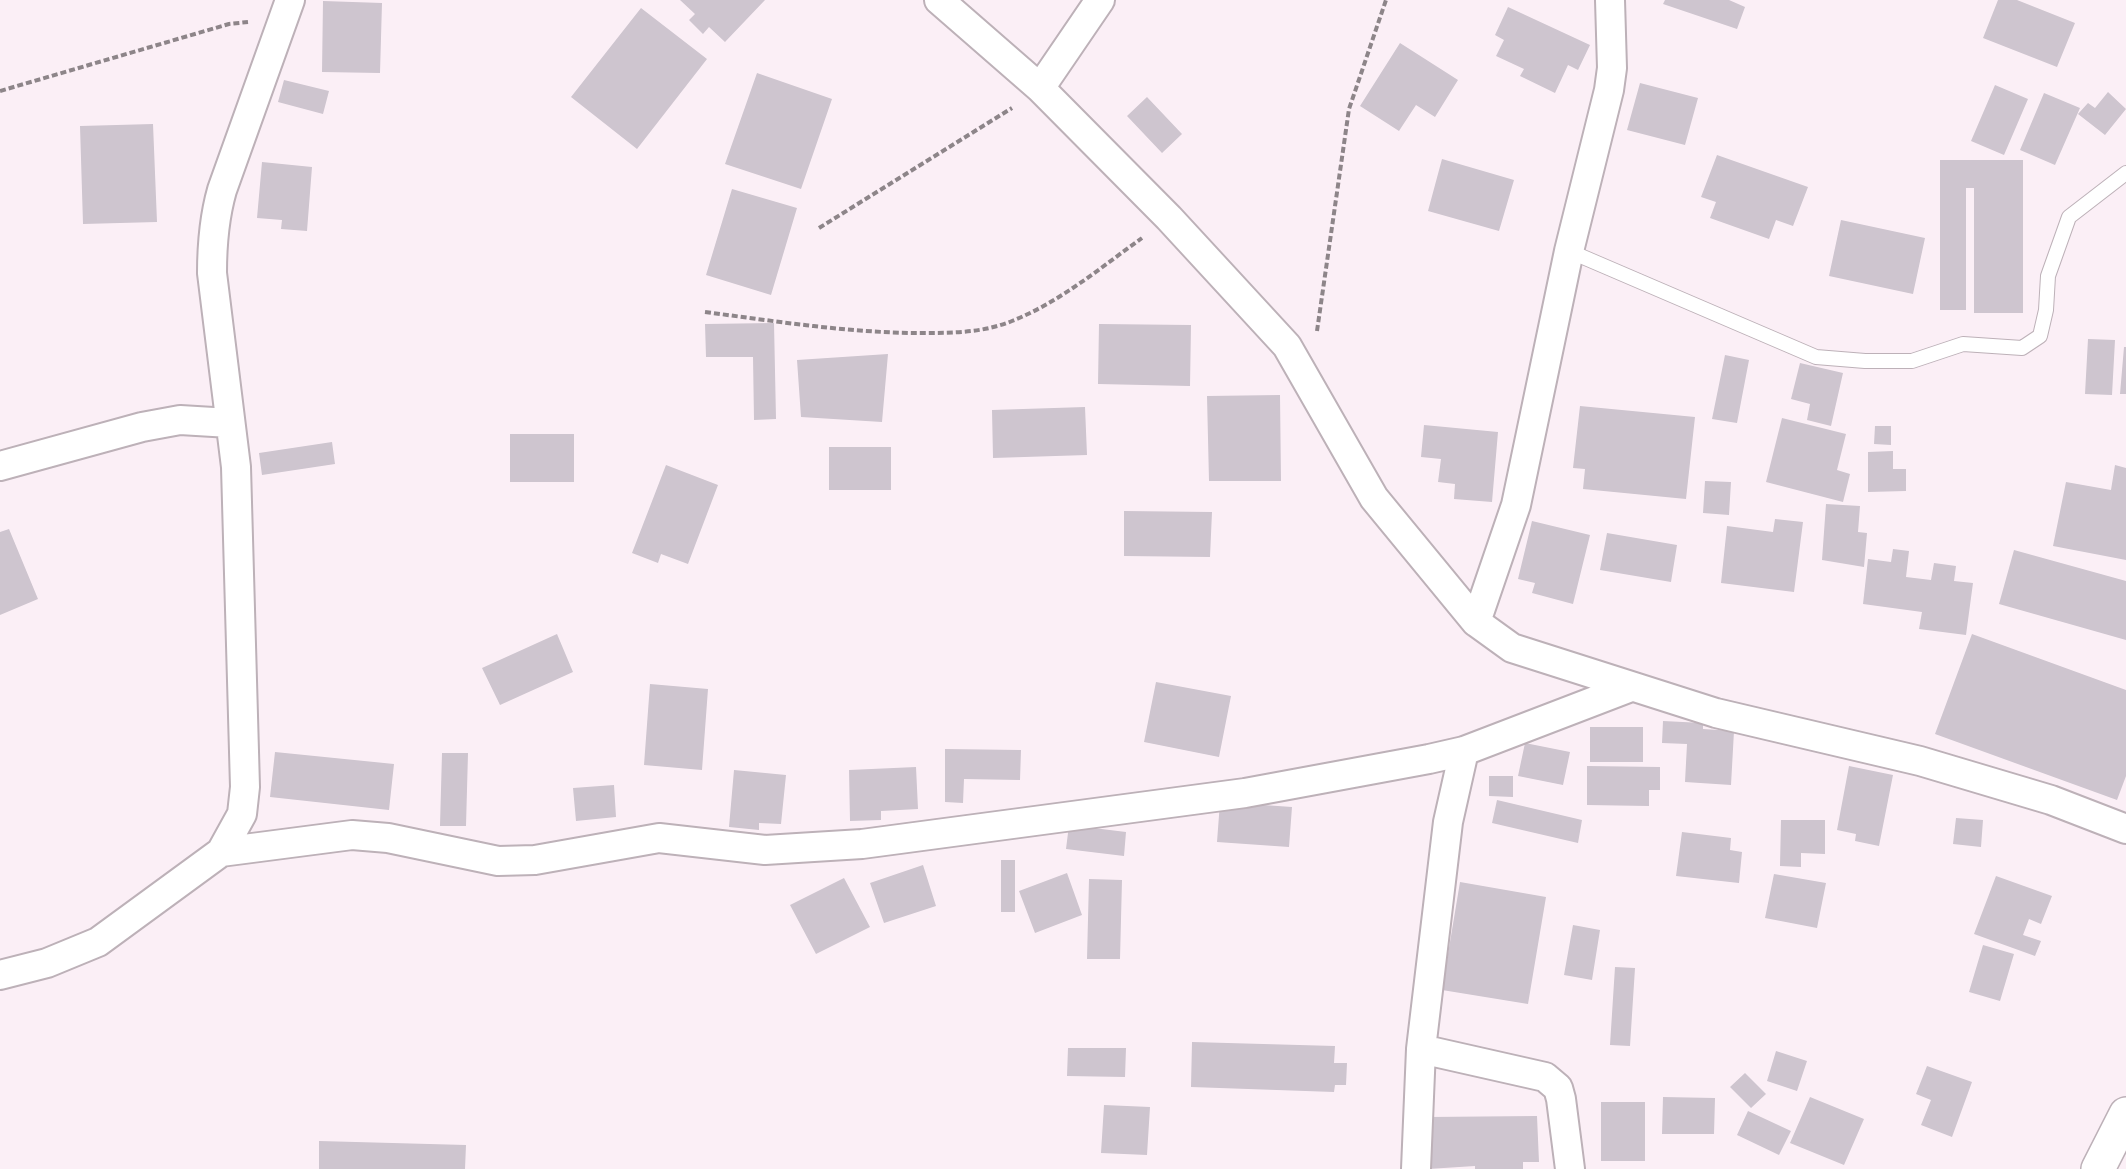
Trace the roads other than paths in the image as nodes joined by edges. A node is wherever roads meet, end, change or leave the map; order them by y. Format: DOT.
graph roads {
  1 [pos="939,0"];
  2 [pos="1100,0"];
  3 [pos="1610,0"];
  4 [pos="286,10"];
  5 [pos="1040,88"];
  6 [pos="2126,173"];
  7 [pos="1569,251"];
  8 [pos="230,423"];
  9 [pos="0,466"];
  10 [pos="1476,622"];
  11 [pos="1631,687"];
  12 [pos="1464,751"];
  13 [pos="2126,829"];
  14 [pos="221,852"];
  15 [pos="0,975"];
  16 [pos="1421,1049"];
  17 [pos="2126,1114"];
  18 [pos="1416,1169"];
  19 [pos="1570,1169"];
  20 [pos="2098,1169"];
  1 -- 5 [label="street"];
  2 -- 5 [label="street"];
  3 -- 7 [label="street"];
  4 -- 8 [label="street"];
  5 -- 10 [label="street"];
  6 -- 7 [label="lane"];
  7 -- 10 [label="street"];
  8 -- 9 [label="street"];
  8 -- 14 [label="street"];
  10 -- 11 [label="street"];
  11 -- 12 [label="street"];
  11 -- 13 [label="street"];
  12 -- 14 [label="street"];
  12 -- 16 [label="street"];
  14 -- 15 [label="street"];
  16 -- 18 [label="street"];
  16 -- 19 [label="street"];
  17 -- 20 [label="main road"];
}
